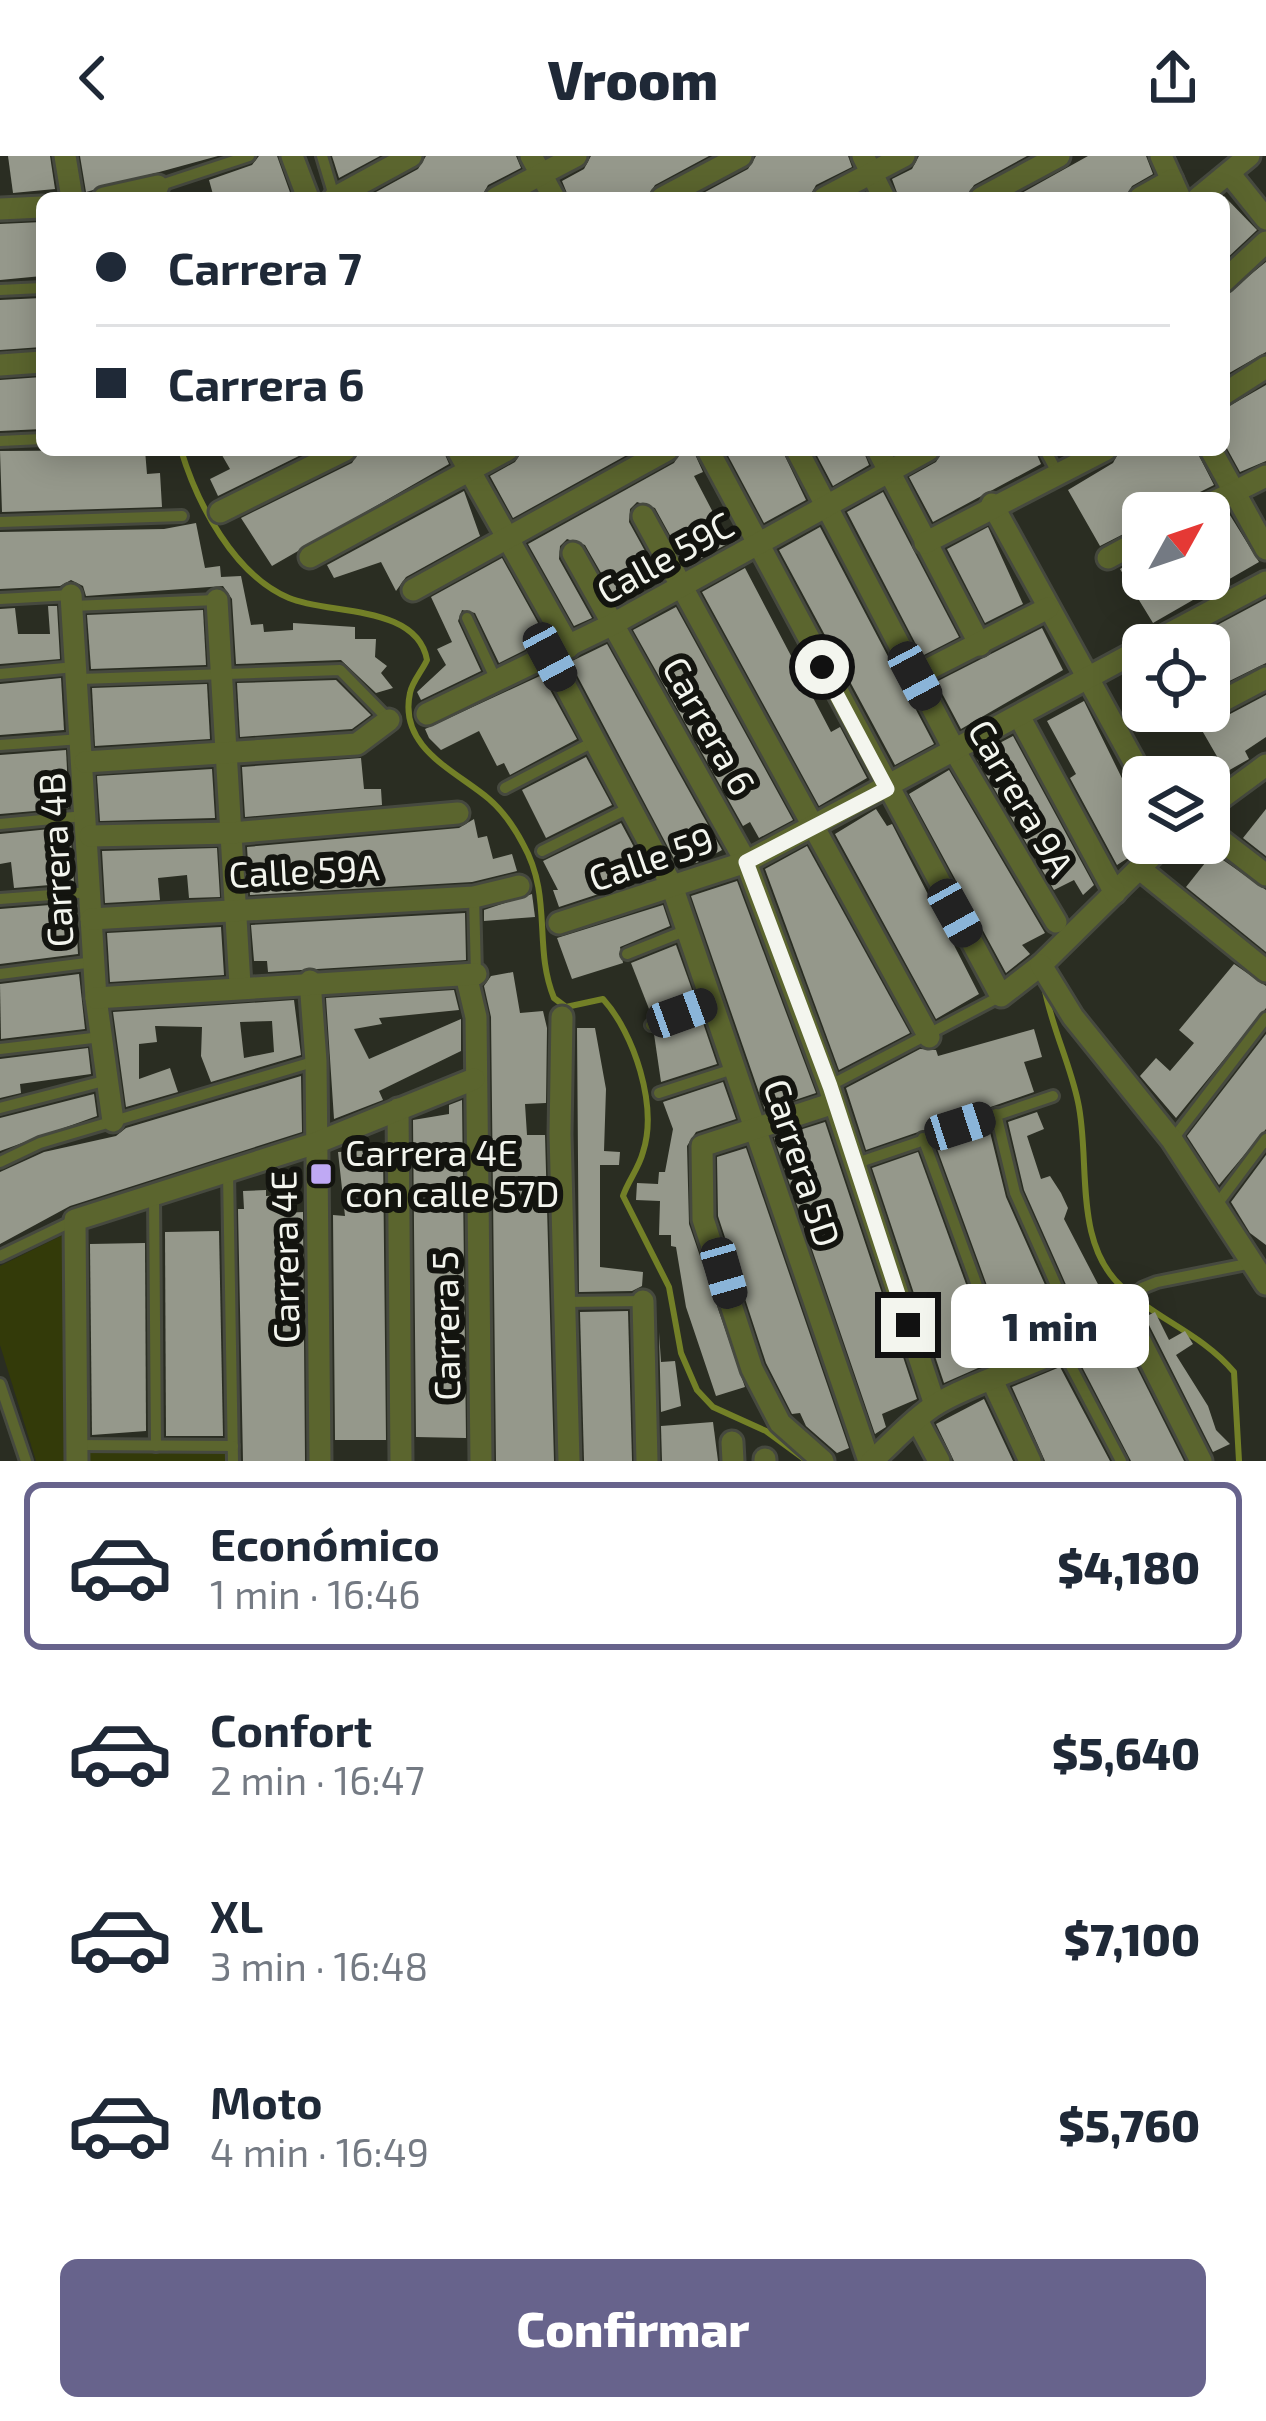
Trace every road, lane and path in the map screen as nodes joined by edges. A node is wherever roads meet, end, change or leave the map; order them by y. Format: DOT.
graph roads {
  1 [pos="65,156"];
  2 [pos="249,156"];
  3 [pos="292,156"];
  4 [pos="322,156"];
  5 [pos="411,156"];
  6 [pos="576,156"];
  7 [pos="740,156"];
  8 [pos="904,156"];
  9 [pos="1059,156"];
  10 [pos="1161,156"];
  11 [pos="1237,163"];
  12 [pos="536,165"];
  13 [pos="867,165"];
  14 [pos="148,188"];
  15 [pos="1176,189"];
  16 [pos="71,192"];
  17 [pos="130,192"];
  18 [pos="306,192"];
  19 [pos="333,192"];
  20 [pos="343,192"];
  21 [pos="503,192"];
  22 [pos="551,192"];
  23 [pos="673,192"];
  24 [pos="832,192"];
  25 [pos="881,192"];
  26 [pos="992,192"];
  27 [pos="1205,192"];
  28 [pos="36,207"];
  29 [pos="0,209"];
  30 [pos="1266,219"];
  31 [pos="1266,242"];
  32 [pos="1230,275"];
  33 [pos="36,287"];
  34 [pos="0,290"];
  35 [pos="36,362"];
  36 [pos="0,365"];
  37 [pos="1266,367"];
  38 [pos="1230,390"];
  39 [pos="36,439"];
  40 [pos="0,440"];
  41 [pos="333,456"];
  42 [pos="656,456"];
  43 [pos="711,456"];
  44 [pos="800,456"];
  45 [pos="881,456"];
  46 [pos="917,456"];
  47 [pos="1049,456"];
  48 [pos="1092,456"];
  49 [pos="1214,456"];
  50 [pos="463,460"];
  51 [pos="889,472"];
  52 [pos="1057,472"];
  53 [pos="1266,476"];
  54 [pos="1234,490"];
  55 [pos="1230,492"];
  56 [pos="992,504"];
  57 [pos="829,508"];
  58 [pos="220,512"];
  59 [pos="182,516"];
  60 [pos="643,516"];
  61 [pos="0,522"];
  62 [pos="508,540"];
  63 [pos="926,543"];
  64 [pos="757,545"];
  65 [pos="1266,548"];
  66 [pos="1122,550"];
  67 [pos="573,553"];
  68 [pos="310,557"];
  69 [pos="1108,558"];
  70 [pos="1266,582"];
  71 [pos="680,587"];
  72 [pos="413,590"];
  73 [pos="0,599"];
  74 [pos="217,600"];
  75 [pos="71,601"];
  76 [pos="1048,608"];
  77 [pos="467,618"];
  78 [pos="613,624"];
  79 [pos="1187,624"];
  80 [pos="980,645"];
  81 [pos="560,652"];
  82 [pos="1122,659"];
  83 [pos="79,673"];
  84 [pos="0,674"];
  85 [pos="224,674"];
  86 [pos="915,676"];
  87 [pos="1266,678"];
  88 [pos="1086,679"];
  89 [pos="498,684"];
  90 [pos="1230,697"];
  91 [pos="427,714"];
  92 [pos="1019,716"];
  93 [pos="388,720"];
  94 [pos="83,739"];
  95 [pos="595,741"];
  96 [pos="0,745"];
  97 [pos="956,753"];
  98 [pos="228,754"];
  99 [pos="1130,756"];
  100 [pos="85,762"];
  101 [pos="1265,768"];
  102 [pos="505,788"];
  103 [pos="887,789"];
  104 [pos="1230,792"];
  105 [pos="631,807"];
  106 [pos="458,813"];
  107 [pos="0,824"];
  108 [pos="89,826"];
  109 [pos="812,829"];
  110 [pos="232,833"];
  111 [pos="1230,847"];
  112 [pos="542,851"];
  113 [pos="746,862"];
  114 [pos="1146,864"];
  115 [pos="1141,869"];
  116 [pos="1266,875"];
  117 [pos="519,886"];
  118 [pos="672,886"];
  119 [pos="90,892"];
  120 [pos="1115,893"];
  121 [pos="474,897"];
  122 [pos="0,899"];
  123 [pos="239,906"];
  124 [pos="91,919"];
  125 [pos="1056,922"];
  126 [pos="559,923"];
  127 [pos="687,931"];
  128 [pos="627,954"];
  129 [pos="94,962"];
  130 [pos="1041,965"];
  131 [pos="1266,971"];
  132 [pos="0,974"];
  133 [pos="471,975"];
  134 [pos="310,981"];
  135 [pos="240,985"];
  136 [pos="1001,996"];
  137 [pos="96,998"];
  138 [pos="712,1002"];
  139 [pos="562,1017"];
  140 [pos="1266,1018"];
  141 [pos="651,1024"];
  142 [pos="101,1037"];
  143 [pos="928,1037"];
  144 [pos="0,1049"];
  145 [pos="316,1061"];
  146 [pos="736,1068"];
  147 [pos="474,1079"];
  148 [pos="104,1081"];
  149 [pos="659,1093"];
  150 [pos="832,1094"];
  151 [pos="1053,1096"];
  152 [pos="0,1108"];
  153 [pos="398,1108"];
  154 [pos="996,1114"];
  155 [pos="113,1121"];
  156 [pos="758,1131"];
  157 [pos="923,1138"];
  158 [pos="1266,1139"];
  159 [pos="1172,1140"];
  160 [pos="316,1143"];
  161 [pos="0,1162"];
  162 [pos="854,1164"];
  163 [pos="228,1169"];
  164 [pos="154,1192"];
  165 [pos="1215,1207"];
  166 [pos="75,1220"];
  167 [pos="0,1256"];
  168 [pos="1262,1275"];
  169 [pos="643,1301"];
  170 [pos="1133,1301"];
  171 [pos="564,1302"];
  172 [pos="1071,1344"];
  173 [pos="1000,1376"];
  174 [pos="0,1384"];
  175 [pos="926,1413"];
  176 [pos="156,1446"];
  177 [pos="232,1446"];
  178 [pos="77,1453"];
  179 [pos="26,1461"];
  180 [pos="233,1461"];
  181 [pos="320,1461"];
  182 [pos="401,1461"];
  183 [pos="481,1461"];
  184 [pos="569,1461"];
  185 [pos="647,1461"];
  186 [pos="823,1461"];
  187 [pos="870,1461"];
  188 [pos="939,1461"];
  189 [pos="1030,1461"];
  190 [pos="1120,1461"];
  191 [pos="1202,1461"];
  1 -- 16 [label="street"];
  2 -- 14 [label="lane"];
  3 -- 18 [label="street"];
  4 -- 19 [label="lane"];
  5 -- 20 [label="street"];
  6 -- 12 [label="street"];
  7 -- 23 [label="street"];
  8 -- 13 [label="street"];
  9 -- 26 [label="street"];
  10 -- 15 [label="street"];
  11 -- 27 [label="street"];
  11 -- 30 [label="street"];
  12 -- 21 [label="street"];
  12 -- 22 [label="street"];
  13 -- 24 [label="street"];
  13 -- 25 [label="street"];
  14 -- 17 [label="street"];
  28 -- 29 [label="street"];
  31 -- 32 [label="street"];
  33 -- 34 [label="lane"];
  35 -- 36 [label="street"];
  37 -- 38 [label="street"];
  39 -- 40 [label="lane"];
  41 -- 58 [label="street"];
  42 -- 62 [label="street"];
  43 -- 64 [label="street"];
  44 -- 57 [label="street, Carrera 9A"];
  45 -- 51 [label="street"];
  46 -- 51 [label="street, Calle 59C"];
  47 -- 52 [label="lane"];
  48 -- 52 [label="street"];
  49 -- 54 [label="street"];
  50 -- 62 [label="street"];
  50 -- 68 [label="street"];
  51 -- 57 [label="street, Calle 59C"];
  51 -- 63 [label="street"];
  52 -- 56 [label="street"];
  53 -- 54 [label="street"];
  54 -- 55 [label="street"];
  54 -- 65 [label="street"];
  56 -- 63 [label="street"];
  56 -- 76 [label="street"];
  57 -- 64 [label="street, Calle 59C"];
  57 -- 86 [label="street, Carrera 9A"];
  59 -- 61 [label="lane"];
  60 -- 71 [label="street"];
  62 -- 72 [label="street"];
  62 -- 81 [label="street"];
  63 -- 80 [label="street"];
  64 -- 71 [label="street, Calle 59C"];
  64 -- 103 [label="street"];
  66 -- 69 [label="street"];
  67 -- 78 [label="street, Carrera 6"];
  70 -- 79 [label="street, Calle 59"];
  71 -- 78 [label="street, Calle 59C"];
  71 -- 109 [label="street"];
  73 -- 75 [label="lane"];
  74 -- 75 [label="lane"];
  74 -- 85 [label="street"];
  75 -- 83 [label="street, Carrera 4B"];
  76 -- 80 [label="street"];
  76 -- 88 [label="street"];
  77 -- 89 [label="lane"];
  78 -- 81 [label="street, Calle 59C"];
  78 -- 113 [label="street, Carrera 6"];
  80 -- 86 [label="street"];
  81 -- 89 [label="street, Calle 59C"];
  81 -- 95 [label="street, Carrera 5D"];
  82 -- 88 [label="street, Calle 59"];
  83 -- 84 [label="lane"];
  83 -- 85 [label="lane"];
  83 -- 94 [label="street, Carrera 4B"];
  85 -- 93 [label="lane"];
  85 -- 98 [label="street"];
  86 -- 97 [label="street, Carrera 9A"];
  87 -- 90 [label="street"];
  88 -- 92 [label="street, Calle 59"];
  88 -- 99 [label="street"];
  89 -- 91 [label="street, Calle 59C"];
  92 -- 97 [label="street, Calle 59"];
  92 -- 120 [label="street"];
  93 -- 98 [label="street"];
  94 -- 96 [label="lane"];
  94 -- 100 [label="street, Carrera 4B"];
  95 -- 102 [label="lane"];
  95 -- 105 [label="street, Carrera 5D"];
  97 -- 103 [label="street, Calle 59"];
  97 -- 125 [label="street, Carrera 9A"];
  98 -- 100 [label="street"];
  98 -- 110 [label="street"];
  100 -- 108 [label="street, Carrera 4B"];
  101 -- 104 [label="street"];
  103 -- 109 [label="street, Calle 59"];
  103 -- 136 [label="street"];
  105 -- 112 [label="lane"];
  105 -- 118 [label="street, Carrera 5D"];
  106 -- 110 [label="street"];
  107 -- 108 [label="lane"];
  108 -- 110 [label="street"];
  108 -- 119 [label="street, Carrera 4B"];
  109 -- 113 [label="street, Calle 59"];
  109 -- 143 [label="street"];
  110 -- 123 [label="street"];
  111 -- 116 [label="street"];
  113 -- 118 [label="street, Calle 59"];
  113 -- 150 [label="street, Carrera 6"];
  114 -- 115 [label="street"];
  115 -- 120 [label="street"];
  115 -- 131 [label="street"];
  117 -- 121 [label="street, Calle 59A"];
  118 -- 126 [label="street, Calle 59"];
  118 -- 127 [label="street, Carrera 5D"];
  119 -- 122 [label="lane"];
  119 -- 124 [label="street, Carrera 4B"];
  120 -- 130 [label="street"];
  121 -- 123 [label="street, Calle 59A"];
  121 -- 133 [label="lane, Carrera 5"];
  123 -- 124 [label="street, Calle 59A"];
  123 -- 135 [label="street"];
  124 -- 129 [label="street, Carrera 4B"];
  127 -- 128 [label="lane"];
  127 -- 138 [label="street, Carrera 5D"];
  129 -- 132 [label="lane"];
  129 -- 137 [label="street, Carrera 4B"];
  130 -- 136 [label="street"];
  130 -- 159 [label="street"];
  133 -- 134 [label="street"];
  133 -- 147 [label="street, Carrera 5"];
  134 -- 135 [label="street"];
  134 -- 145 [label="street, Carrera 4E"];
  135 -- 137 [label="street"];
  136 -- 143 [label="lane"];
  137 -- 142 [label="street, Carrera 4B"];
  138 -- 141 [label="lane"];
  138 -- 146 [label="street, Carrera 5D"];
  139 -- 171 [label="street"];
  140 -- 159 [label="lane"];
  142 -- 144 [label="lane"];
  142 -- 148 [label="street, Carrera 4B"];
  143 -- 150 [label="lane"];
  145 -- 155 [label="lane"];
  145 -- 160 [label="street, Carrera 4E"];
  146 -- 149 [label="lane"];
  146 -- 156 [label="street, Carrera 5D"];
  147 -- 153 [label="street"];
  147 -- 183 [label="street, Carrera 5"];
  148 -- 152 [label="lane"];
  148 -- 155 [label="street, Carrera 4B"];
  150 -- 156 [label="street"];
  150 -- 162 [label="street, Carrera 6"];
  151 -- 154 [label="lane"];
  153 -- 160 [label="street"];
  153 -- 182 [label="street"];
  154 -- 157 [label="lane"];
  154 -- 172 [label="lane"];
  155 -- 161 [label="lane"];
  156 -- 186 [label="street"];
  156 -- 187 [label="street, Carrera 5D"];
  157 -- 162 [label="lane"];
  157 -- 173 [label="lane"];
  158 -- 165 [label="lane"];
  159 -- 165 [label="street"];
  160 -- 163 [label="street"];
  160 -- 181 [label="street, Carrera 4E"];
  162 -- 175 [label="street, Carrera 6"];
  163 -- 164 [label="street"];
  163 -- 177 [label="lane"];
  164 -- 166 [label="street"];
  164 -- 176 [label="lane"];
  165 -- 168 [label="street"];
  166 -- 167 [label="lane"];
  166 -- 178 [label="street"];
  168 -- 170 [label="lane"];
  169 -- 171 [label="lane"];
  169 -- 185 [label="street"];
  170 -- 172 [label="street"];
  170 -- 191 [label="street"];
  171 -- 184 [label="street"];
  172 -- 173 [label="street"];
  172 -- 190 [label="lane"];
  173 -- 175 [label="street"];
  173 -- 189 [label="street"];
  174 -- 179 [label="lane"];
  175 -- 187 [label="street"];
  175 -- 188 [label="street, Carrera 6"];
  176 -- 177 [label="lane"];
  176 -- 178 [label="lane"];
  177 -- 180 [label="lane"];
}
